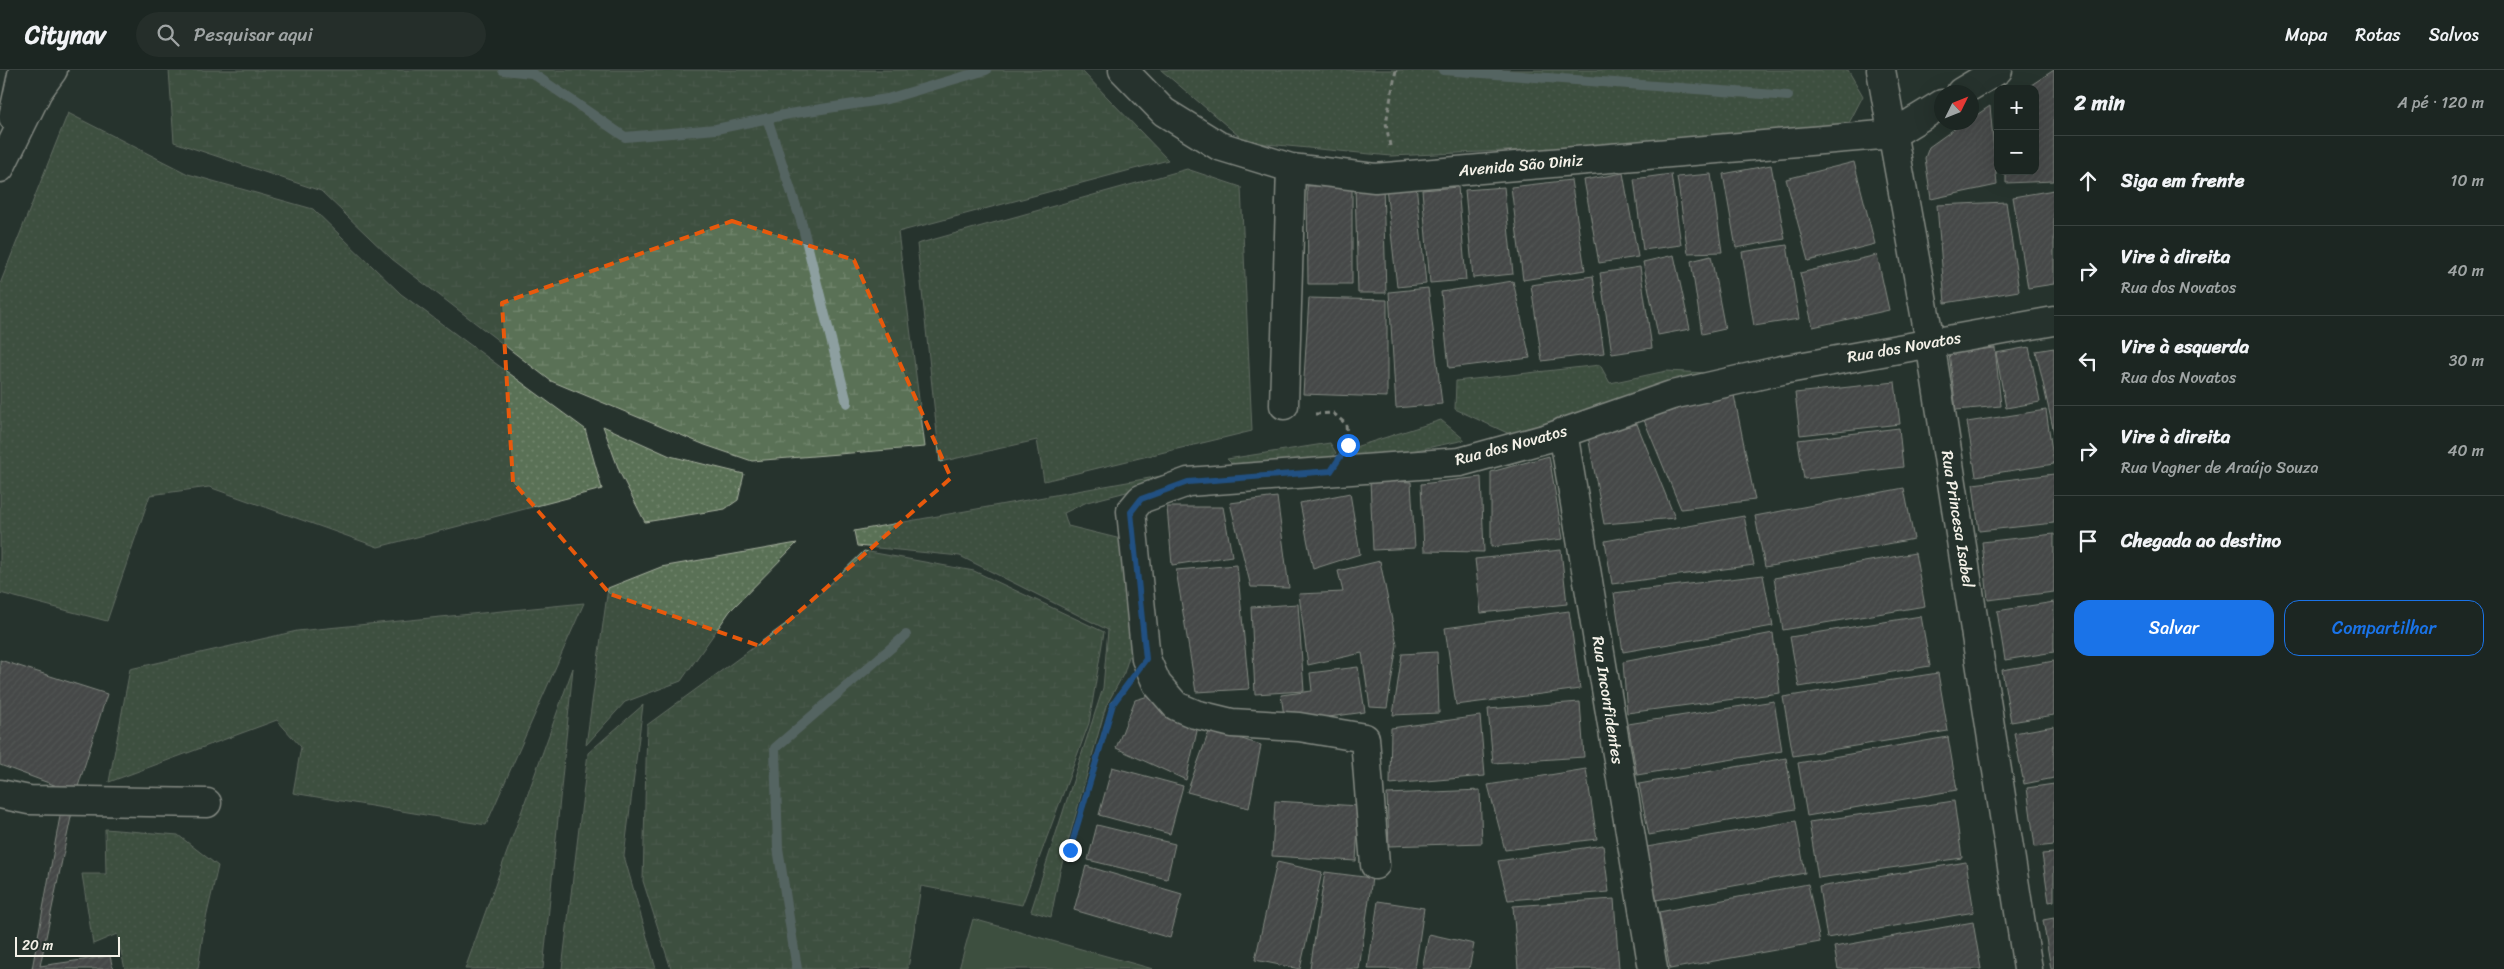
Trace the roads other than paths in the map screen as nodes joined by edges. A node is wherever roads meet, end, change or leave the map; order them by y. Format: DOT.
graph roads {
  1 [pos="23,70"];
  2 [pos="53,70"];
  3 [pos="1123,70"];
  4 [pos="1881,70"];
  5 [pos="1998,70"];
  6 [pos="1973,85"];
  7 [pos="1934,109"];
  8 [pos="1893,134"];
  9 [pos="2,163"];
  10 [pos="1291,168"];
  11 [pos="2054,321"];
  12 [pos="1930,342"];
  13 [pos="1284,404"];
  14 [pos="1563,432"];
  15 [pos="0,794"];
  16 [pos="207,803"];
  17 [pos="1375,865"];
  18 [pos="1652,969"];
  19 [pos="2028,969"];
  1 -- 9 [label="street"];
  2 -- 9 [label="street"];
  3 -- 10 [label="street, Avenida São Diniz"];
  4 -- 8 [label="street, Rua Princesa Isabel"];
  5 -- 6 [label="street"];
  7 -- 8 [label="street, Avenida São Diniz"];
  8 -- 10 [label="street, Avenida São Diniz"];
  8 -- 12 [label="street, Rua Princesa Isabel"];
  10 -- 13 [label="street"];
  11 -- 12 [label="street, Rua dos Novatos"];
  12 -- 14 [label="street, Rua dos Novatos"];
  12 -- 19 [label="street, Rua Princesa Isabel"];
  14 -- 17 [label="street, Rua dos Novatos"];
  14 -- 18 [label="street, Rua Inconfidentes"];
  15 -- 16 [label="street"];
}
